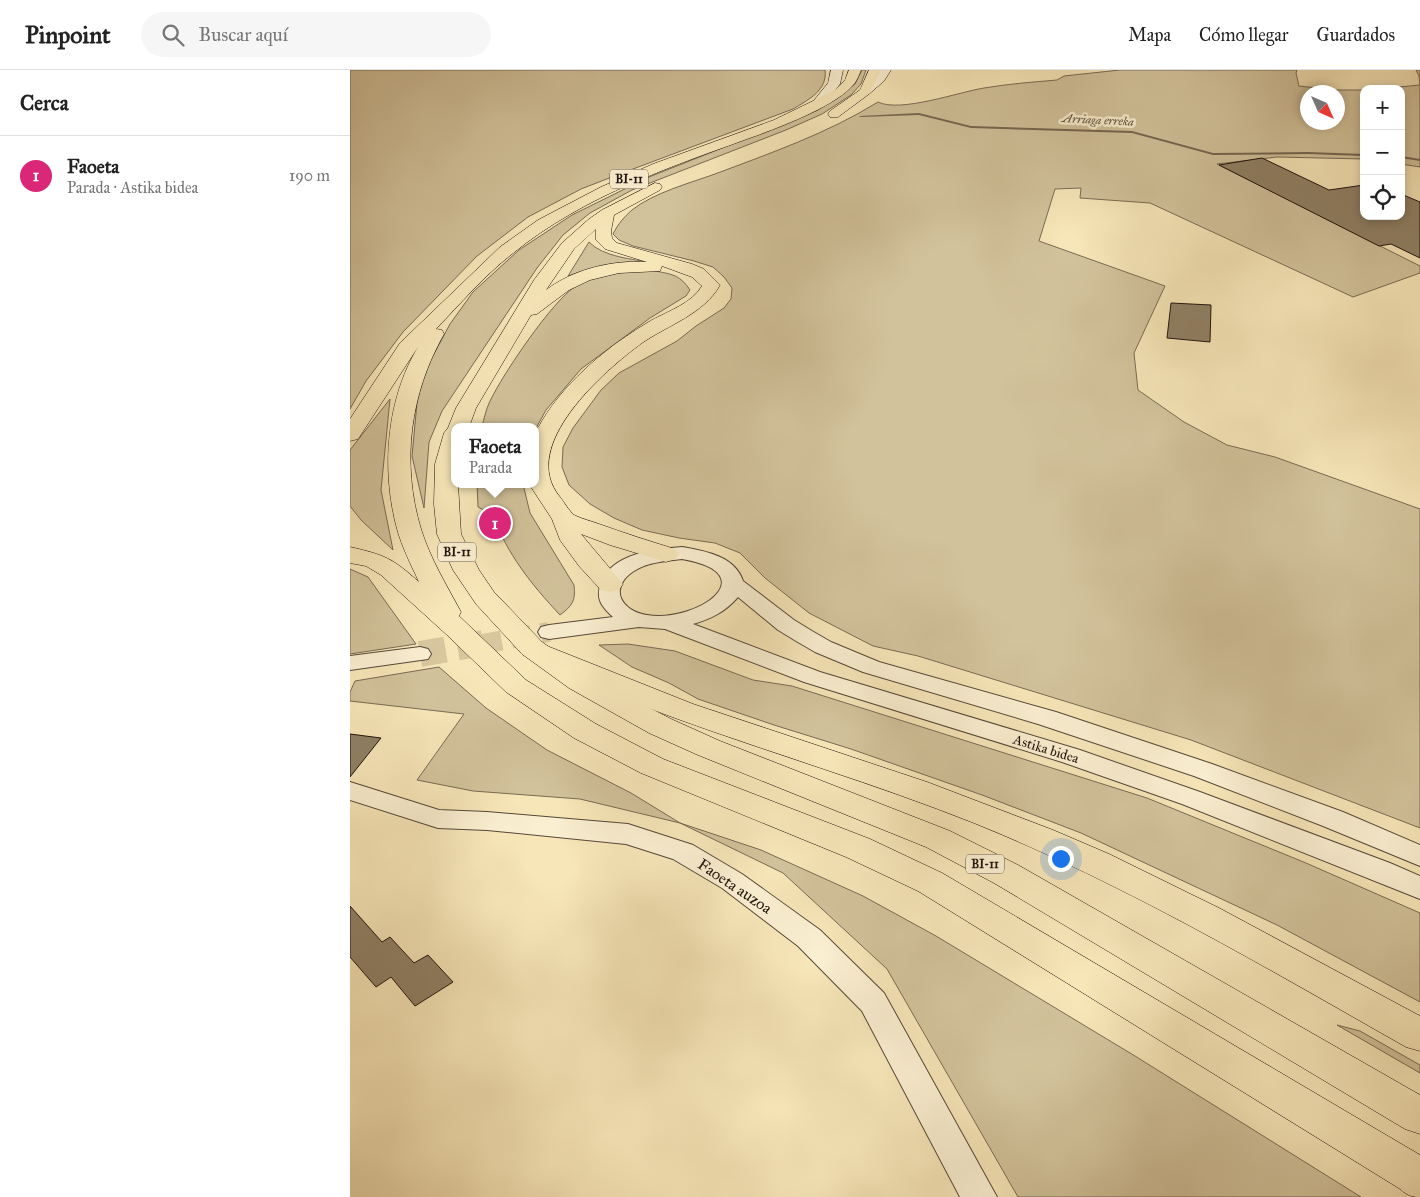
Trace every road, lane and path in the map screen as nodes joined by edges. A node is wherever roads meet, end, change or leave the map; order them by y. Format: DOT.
graph roads {
  1 [pos="837,70"];
  2 [pos="855,70"];
  3 [pos="875,70"];
  4 [pos="885,70"];
  5 [pos="866,92"];
  6 [pos="817,104"];
  7 [pos="824,119"];
  8 [pos="669,181"];
  9 [pos="607,213"];
  10 [pos="686,268"];
  11 [pos="462,291"];
  12 [pos="522,317"];
  13 [pos="460,423"];
  14 [pos="350,434"];
  15 [pos="451,447"];
  16 [pos="564,519"];
  17 [pos="666,554"];
  18 [pos="350,555"];
  19 [pos="733,583"];
  20 [pos="610,594"];
  21 [pos="638,620"];
  22 [pos="667,622"];
  23 [pos="457,629"];
  24 [pos="532,648"];
  25 [pos="420,654"];
  26 [pos="350,663"];
  27 [pos="350,790"];
  28 [pos="1420,856"];
  29 [pos="1420,888"];
  30 [pos="1420,1035"];
  31 [pos="1420,1116"];
  32 [pos="1418,1177"];
  33 [pos="979,1197"];
  1 -- 6 [label="street"];
  2 -- 6 [label="main road, BI-11"];
  3 -- 5 [label="main road"];
  4 -- 5 [label="street"];
  5 -- 7 [label="main road"];
  6 -- 11 [label="main road, BI-11"];
  8 -- 9 [label="main road, BI-11"];
  9 -- 10 [label="main road"];
  9 -- 12 [label="main road, BI-11"];
  10 -- 12 [label="main road"];
  10 -- 16 [label="main road"];
  11 -- 14 [label="main road"];
  11 -- 23 [label="main road, BI-11"];
  12 -- 13 [label="main road, BI-11"];
  15 -- 24 [label="main road, BI-11"];
  16 -- 17 [label="main road"];
  16 -- 20 [label="main road"];
  17 -- 19 [label="street"];
  17 -- 20 [label="street"];
  18 -- 23 [label="main road"];
  19 -- 22 [label="street"];
  19 -- 28 [label="street, Astika bidea"];
  20 -- 21 [label="street"];
  20 -- 21 [label="street"];
  21 -- 22 [label="street"];
  22 -- 29 [label="street, Astika bidea"];
  23 -- 32 [label="main road, BI-11"];
  24 -- 30 [label="main road"];
  24 -- 31 [label="main road, BI-11"];
  25 -- 26 [label="street"];
  27 -- 33 [label="street, Faoeta auzoa"];
}
